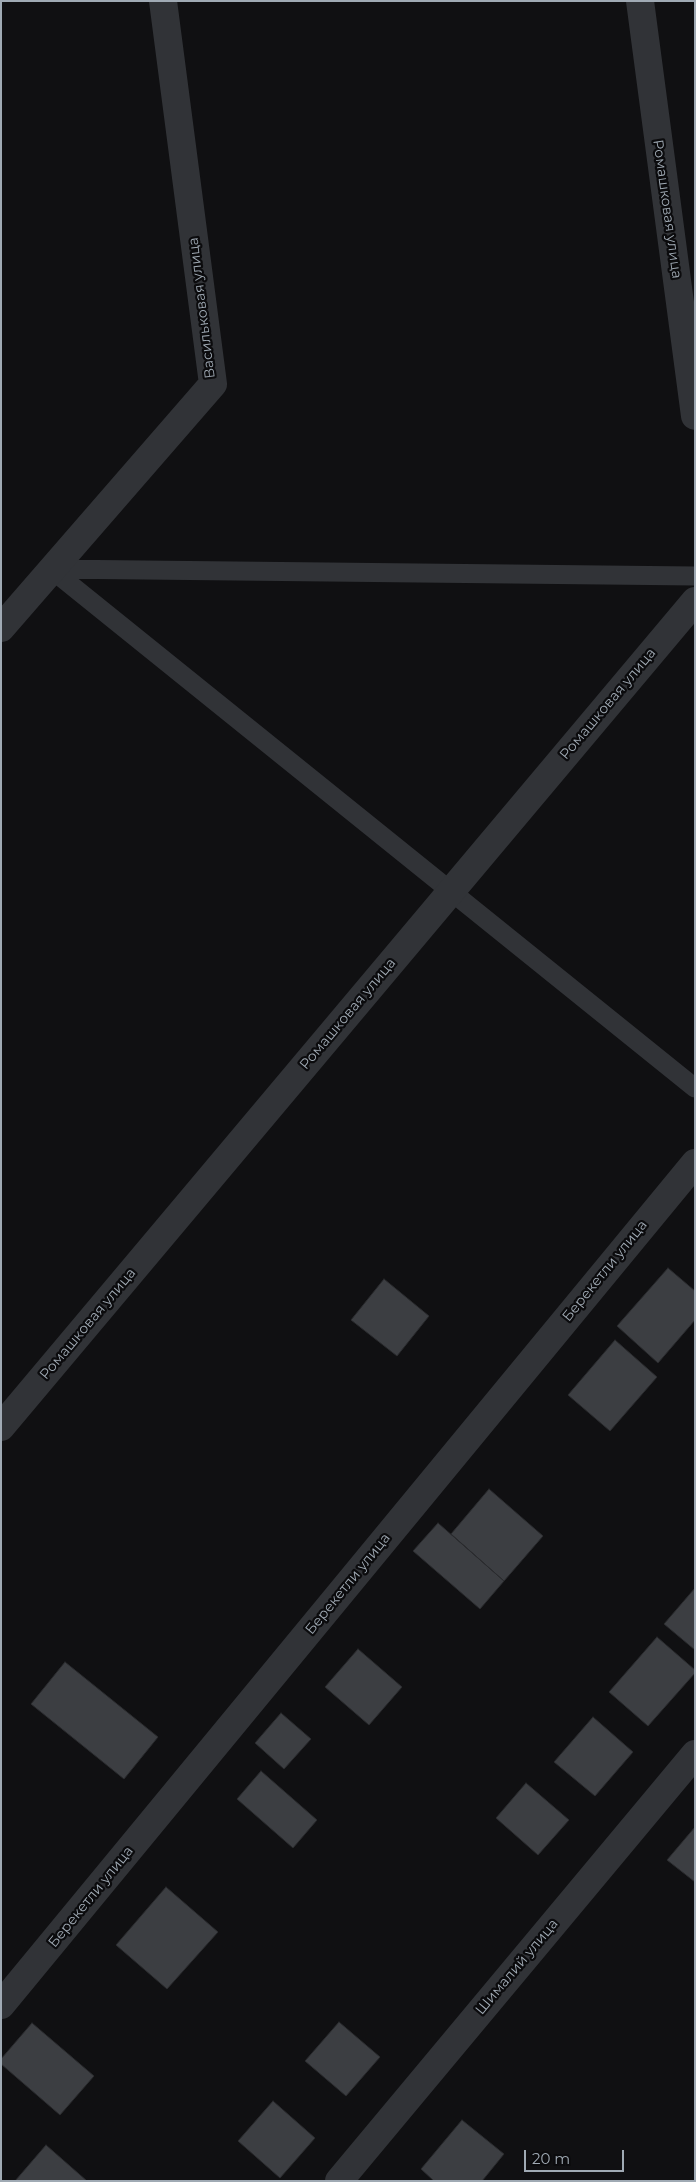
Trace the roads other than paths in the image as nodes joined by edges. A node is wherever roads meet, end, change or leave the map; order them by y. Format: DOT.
graph roads {
  1 [pos="163,1"];
  2 [pos="640,1"];
  3 [pos="695,416"];
  4 [pos="51,569"];
  5 [pos="695,576"];
  6 [pos="695,601"];
  7 [pos="1,628"];
  8 [pos="451,892"];
  9 [pos="695,1088"];
  10 [pos="695,1163"];
  11 [pos="1,1427"];
  12 [pos="695,1754"];
  13 [pos="1,2005"];
  14 [pos="339,2181"];
  1 -- 4 [label="street, Васильковая улица"];
  2 -- 3 [label="street, Ромашковая улица"];
  4 -- 5 [label="lane"];
  4 -- 7 [label="street, Васильковая улица"];
  4 -- 8 [label="lane"];
  6 -- 8 [label="street, Ромашковая улица"];
  8 -- 9 [label="lane"];
  8 -- 11 [label="street, Ромашковая улица"];
  10 -- 13 [label="street, Берекетли улица"];
  12 -- 14 [label="street, Шималий улица"];
}
